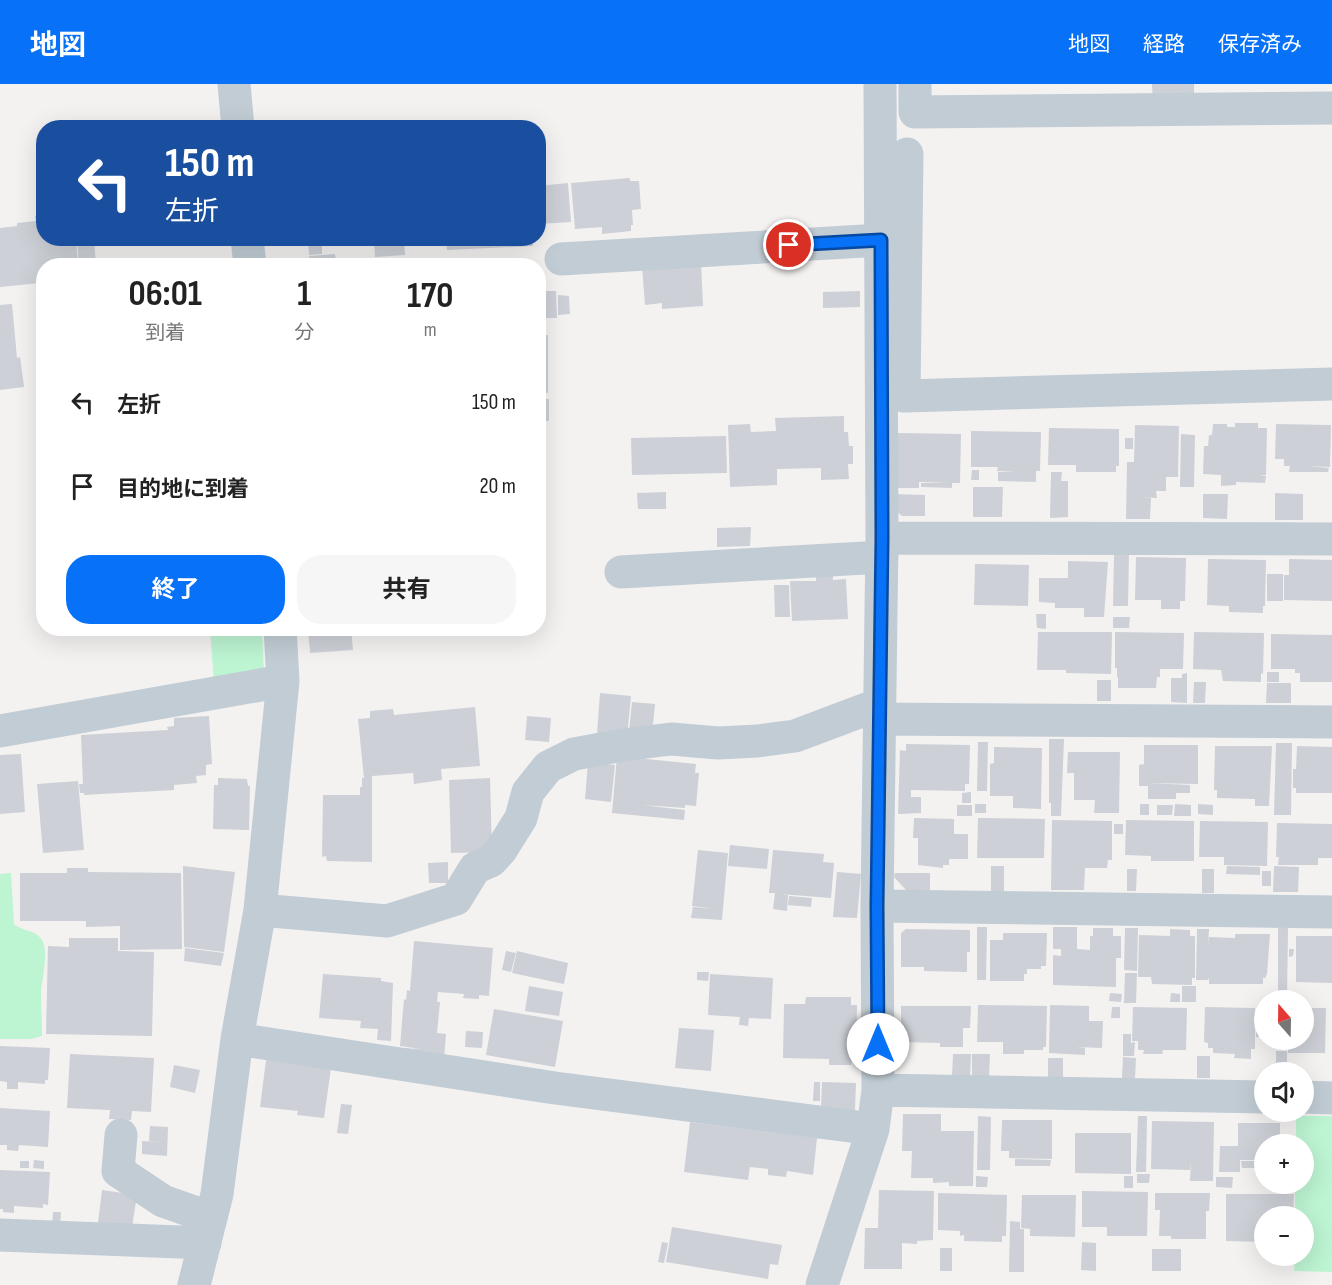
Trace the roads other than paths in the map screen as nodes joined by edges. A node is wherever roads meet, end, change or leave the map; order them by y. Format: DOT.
graph roads {
  1 [pos="234,84"];
  2 [pos="880,84"];
  3 [pos="915,84"];
  4 [pos="1332,108"];
  5 [pos="237,120"];
  6 [pos="907,154"];
  7 [pos="881,240"];
  8 [pos="561,259"];
  9 [pos="1332,384"];
  10 [pos="1332,539"];
  11 [pos="882,548"];
  12 [pos="621,572"];
  13 [pos="280,636"];
  14 [pos="283,681"];
  15 [pos="879,711"];
  16 [pos="1332,723"];
  17 [pos="0,730"];
  18 [pos="877,906"];
  19 [pos="260,910"];
  20 [pos="1332,912"];
  21 [pos="237,1039"];
  22 [pos="878,1090"];
  23 [pos="1254,1097"];
  24 [pos="1314,1097"];
  25 [pos="1332,1098"];
  26 [pos="873,1129"];
  27 [pos="121,1135"];
  28 [pos="208,1230"];
  29 [pos="0,1235"];
  30 [pos="194,1285"];
  31 [pos="822,1285"];
  1 -- 5 [label="street"];
  2 -- 7 [label="street"];
  3 -- 4 [label="street"];
  6 -- 9 [label="street"];
  7 -- 8 [label="street"];
  7 -- 11 [label="street"];
  10 -- 11 [label="street"];
  11 -- 12 [label="street"];
  11 -- 15 [label="street"];
  13 -- 14 [label="street"];
  14 -- 17 [label="street"];
  14 -- 19 [label="street"];
  15 -- 16 [label="street"];
  15 -- 18 [label="street"];
  15 -- 19 [label="street"];
  18 -- 20 [label="street"];
  18 -- 22 [label="street"];
  19 -- 21 [label="street"];
  21 -- 26 [label="street"];
  21 -- 28 [label="street"];
  22 -- 23 [label="street"];
  22 -- 26 [label="street"];
  24 -- 25 [label="street"];
  26 -- 31 [label="street"];
  27 -- 28 [label="street"];
  28 -- 29 [label="street"];
  28 -- 30 [label="street"];
}
